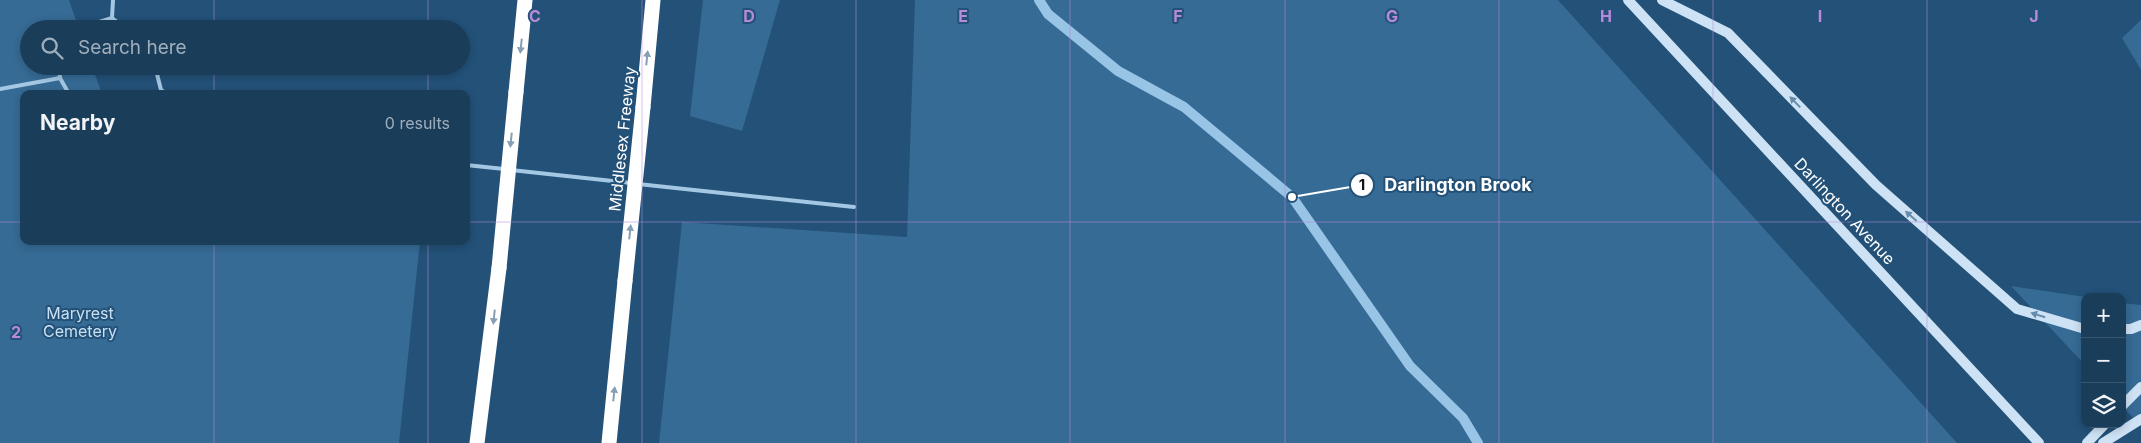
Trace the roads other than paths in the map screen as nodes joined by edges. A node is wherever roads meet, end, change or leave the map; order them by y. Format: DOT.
graph roads {
  1 [pos="113,0"];
  2 [pos="526,0"];
  3 [pos="653,0"];
  4 [pos="1628,0"];
  5 [pos="1662,0"];
  6 [pos="112,18"];
  7 [pos="105,20"];
  8 [pos="115,20"];
  9 [pos="60,75"];
  10 [pos="157,75"];
  11 [pos="60,78"];
  12 [pos="0,89"];
  13 [pos="67,90"];
  14 [pos="161,90"];
  15 [pos="470,165"];
  16 [pos="854,207"];
  17 [pos="2141,325"];
  18 [pos="2081,328"];
  19 [pos="2126,329"];
  20 [pos="2141,387"];
  21 [pos="2126,402"];
  22 [pos="2141,419"];
  23 [pos="2101,428"];
  24 [pos="477,443"];
  25 [pos="609,443"];
  26 [pos="2039,443"];
  27 [pos="2087,443"];
  28 [pos="2103,443"];
  1 -- 6 [label="lane"];
  2 -- 24 [label="highway, one-way, bridge"];
  25 -- 3 [label="highway, Middlesex Freeway, one-way, bridge"];
  4 -- 26 [label="main road, Darlington Avenue"];
  18 -- 5 [label="main road, one-way"];
  6 -- 7 [label="lane"];
  6 -- 8 [label="lane"];
  9 -- 11 [label="lane"];
  10 -- 14 [label="lane"];
  11 -- 12 [label="lane"];
  11 -- 13 [label="lane"];
  15 -- 16 [label="lane"];
  17 -- 19 [label="main road"];
  20 -- 21 [label="main road"];
  22 -- 28 [label="main road"];
  23 -- 27 [label="main road"];
}
